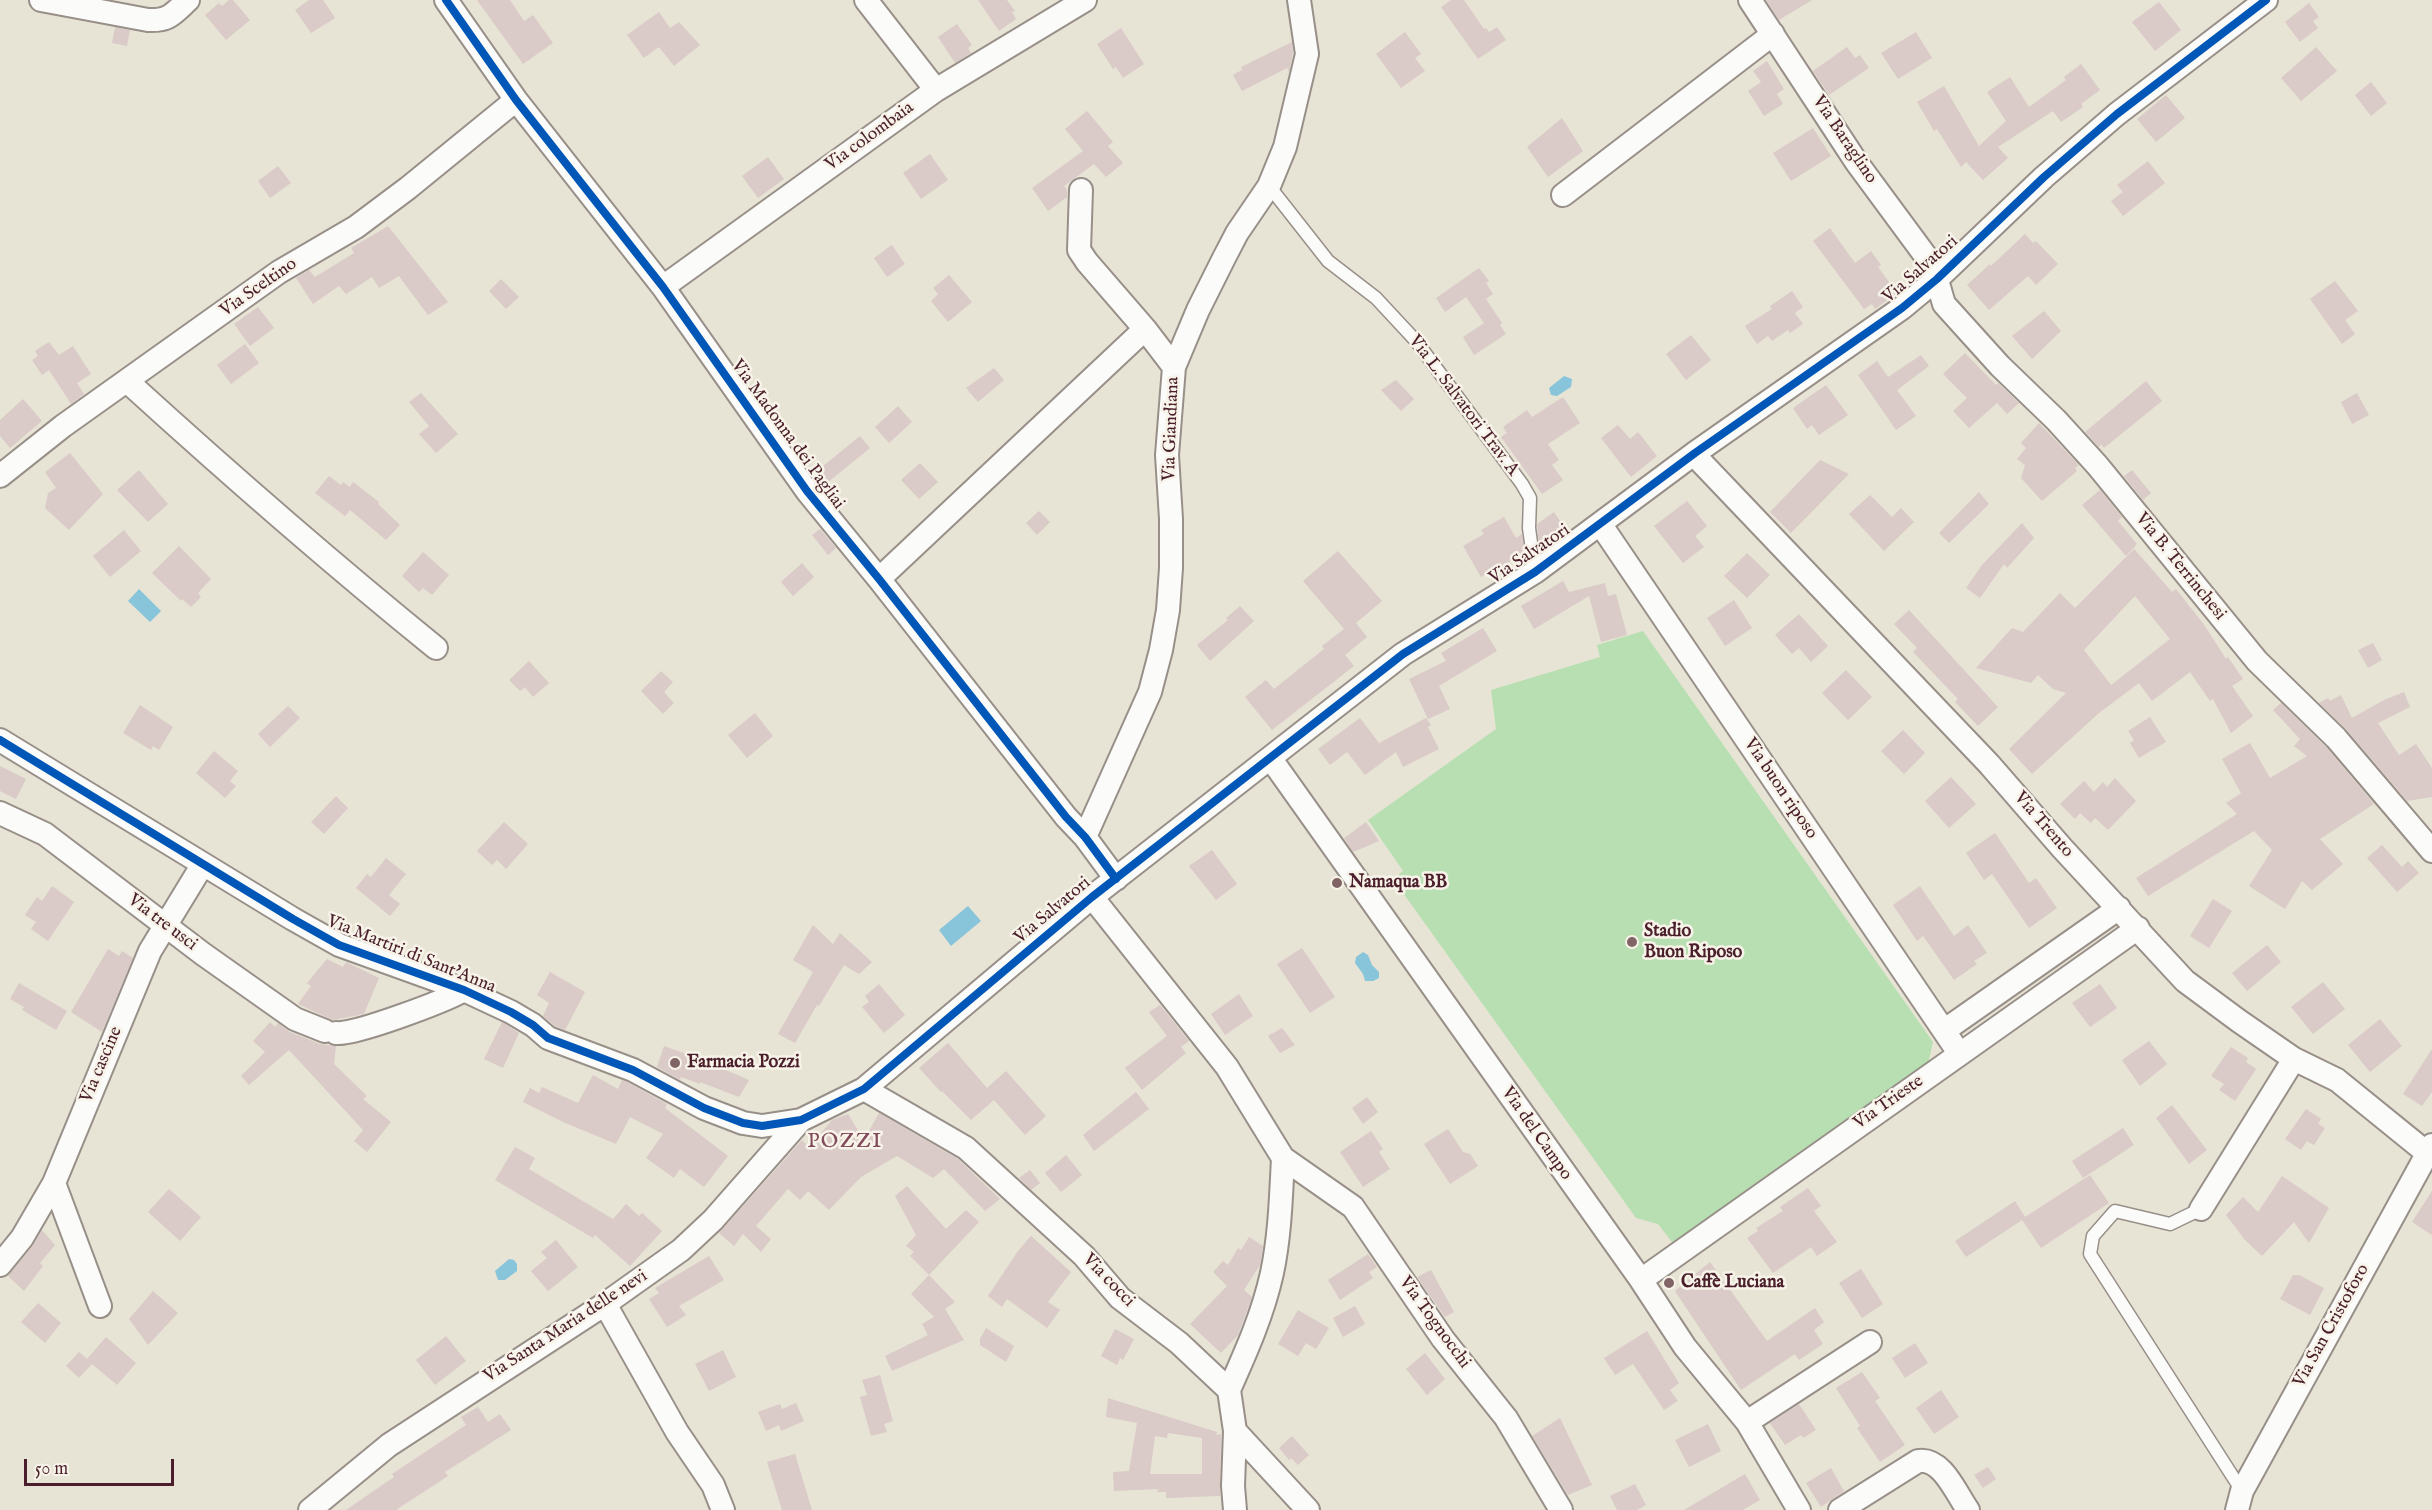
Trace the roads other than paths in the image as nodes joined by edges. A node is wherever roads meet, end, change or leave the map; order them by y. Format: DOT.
graph roads {
  1 [pos="41,0"];
  2 [pos="188,0"];
  3 [pos="446,0"];
  4 [pos="866,0"];
  5 [pos="1085,0"];
  6 [pos="1299,0"];
  7 [pos="1750,0"];
  8 [pos="2266,0"];
  9 [pos="1773,34"];
  10 [pos="936,90"];
  11 [pos="516,100"];
  12 [pos="1269,186"];
  13 [pos="1081,190"];
  14 [pos="1563,195"];
  15 [pos="1937,279"];
  16 [pos="663,287"];
  17 [pos="1145,329"];
  18 [pos="1174,368"];
  19 [pos="128,382"];
  20 [pos="1695,453"];
  21 [pos="0,476"];
  22 [pos="1601,525"];
  23 [pos="1535,572"];
  24 [pos="879,579"];
  25 [pos="436,648"];
  26 [pos="0,740"];
  27 [pos="1271,759"];
  28 [pos="0,813"];
  29 [pos="1085,837"];
  30 [pos="2432,851"];
  31 [pos="203,864"];
  32 [pos="1116,879"];
  33 [pos="1092,897"];
  34 [pos="2119,908"];
  35 [pos="166,925"];
  36 [pos="2138,928"];
  37 [pos="464,990"];
  38 [pos="1945,1030"];
  39 [pos="1959,1053"];
  40 [pos="2294,1059"];
  41 [pos="864,1089"];
  42 [pos="801,1120"];
  43 [pos="2429,1149"];
  44 [pos="1284,1158"];
  45 [pos="54,1183"];
  46 [pos="2201,1209"];
  47 [pos="0,1265"];
  48 [pos="1641,1280"];
  49 [pos="605,1304"];
  50 [pos="100,1306"];
  51 [pos="1870,1342"];
  52 [pos="1228,1390"];
  53 [pos="1747,1422"];
  54 [pos="1235,1431"];
  55 [pos="2239,1500"];
  56 [pos="310,1510"];
  57 [pos="723,1510"];
  58 [pos="1235,1510"];
  59 [pos="1308,1510"];
  60 [pos="1561,1510"];
  61 [pos="1799,1510"];
  62 [pos="1840,1510"];
  63 [pos="1968,1510"];
  1 -- 2 [label="street"];
  3 -- 11 [label="street, Via Madonna dei Pagliai"];
  4 -- 10 [label="street"];
  5 -- 10 [label="street, Via colombaia"];
  6 -- 12 [label="street, Via Giandiana"];
  7 -- 9 [label="street, Via Baraglino"];
  8 -- 15 [label="street, Via Salvatori"];
  9 -- 14 [label="street"];
  9 -- 15 [label="street, Via Baraglino"];
  10 -- 16 [label="street, Via colombaia"];
  11 -- 16 [label="street, Via Madonna dei Pagliai"];
  11 -- 19 [label="street, Via Sceltino"];
  12 -- 18 [label="street, Via Giandiana"];
  12 -- 23 [label="lane, Via L. Salvatori Trav. A"];
  13 -- 17 [label="street"];
  15 -- 20 [label="street, Via Salvatori"];
  15 -- 30 [label="street, Via B. Terrinchesi"];
  16 -- 24 [label="street, Via Madonna dei Pagliai"];
  17 -- 18 [label="street"];
  17 -- 24 [label="street"];
  18 -- 29 [label="street, Via Giandiana"];
  19 -- 21 [label="street, Via Sceltino"];
  19 -- 25 [label="street"];
  20 -- 22 [label="street, Via Salvatori"];
  20 -- 34 [label="street, Via Trento"];
  22 -- 23 [label="street, Via Salvatori"];
  22 -- 38 [label="street, Via buon riposo"];
  23 -- 27 [label="street, Via Salvatori"];
  24 -- 29 [label="street, Via Madonna dei Pagliai"];
  26 -- 31 [label="street, Via Martiri di Sant'Anna"];
  27 -- 32 [label="street, Via Salvatori"];
  27 -- 48 [label="street, Via del Campo"];
  28 -- 35 [label="street, Via tre usci"];
  29 -- 32 [label="street, Via Madonna dei Pagliai"];
  31 -- 35 [label="street, Via cascine"];
  31 -- 37 [label="street, Via Martiri di Sant'Anna"];
  32 -- 33 [label="street, Via Salvatori"];
  33 -- 41 [label="street, Via Salvatori"];
  33 -- 44 [label="street, Via Tognocchi"];
  34 -- 36 [label="street, Via Trento"];
  34 -- 38 [label="street"];
  35 -- 37 [label="street, Via tre usci"];
  35 -- 45 [label="street, Via cascine"];
  36 -- 39 [label="street, Via Trieste"];
  36 -- 40 [label="street, Via Trento"];
  37 -- 42 [label="street, Via Martiri di Sant'Anna"];
  38 -- 39 [label="street, Via buon riposo"];
  39 -- 48 [label="street, Via Trieste"];
  40 -- 43 [label="street, Via Trento"];
  40 -- 46 [label="street"];
  41 -- 42 [label="street, Via Salvatori"];
  41 -- 52 [label="street, Via cocci"];
  42 -- 49 [label="street, Via Santa Maria delle nevi"];
  43 -- 55 [label="street, Via San Cristoforo"];
  44 -- 52 [label="street"];
  44 -- 60 [label="street, Via Tognocchi"];
  45 -- 47 [label="street, Via cascine"];
  45 -- 50 [label="street"];
  46 -- 55 [label="lane"];
  48 -- 53 [label="street, Via del Campo"];
  49 -- 56 [label="street, Via Santa Maria delle nevi"];
  49 -- 57 [label="street"];
  51 -- 53 [label="street"];
  52 -- 54 [label="street"];
  53 -- 61 [label="street, Via del Campo"];
  54 -- 58 [label="street"];
  54 -- 59 [label="street"];
  62 -- 63 [label="street"];
}
